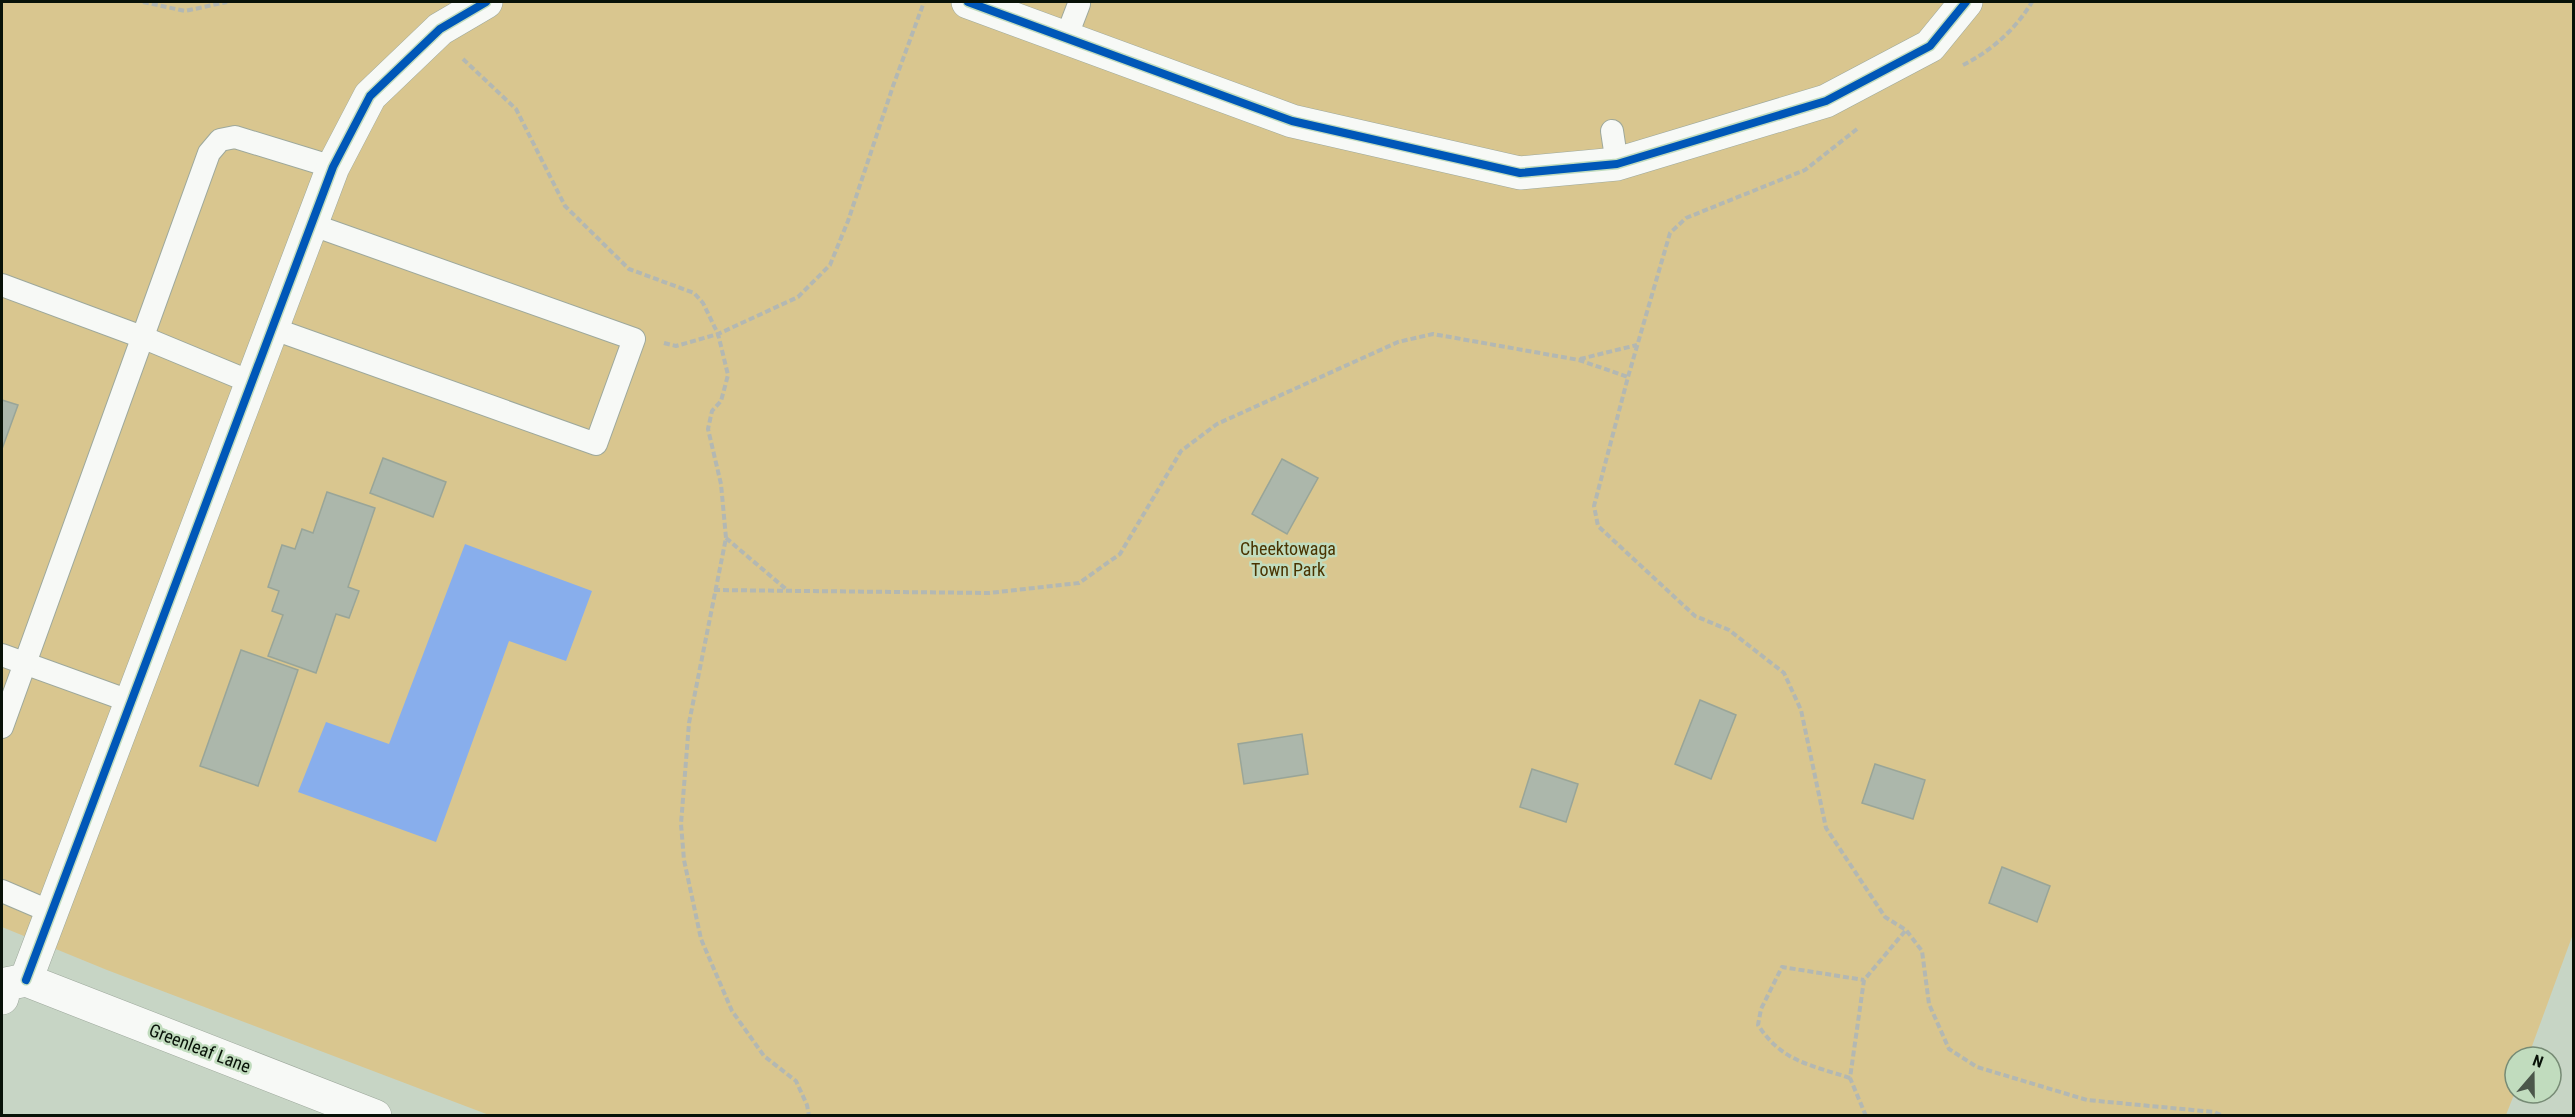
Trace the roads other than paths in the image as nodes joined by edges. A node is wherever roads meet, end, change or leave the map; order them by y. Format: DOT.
graph roads {
  1 [pos="485,2"];
  2 [pos="969,2"];
  3 [pos="1966,2"];
  4 [pos="1079,4"];
  5 [pos="1066,38"];
  6 [pos="1612,131"];
  7 [pos="1617,164"];
  8 [pos="333,167"];
  9 [pos="313,225"];
  10 [pos="2,285"];
  11 [pos="274,329"];
  12 [pos="142,337"];
  13 [pos="253,383"];
  14 [pos="2,655"];
  15 [pos="25,663"];
  16 [pos="132,702"];
  17 [pos="2,727"];
  18 [pos="2,891"];
  19 [pos="51,912"];
  20 [pos="14,989"];
  21 [pos="375,1116"];
  1 -- 8 [label="street"];
  2 -- 5 [label="street"];
  3 -- 7 [label="street"];
  4 -- 5 [label="lane"];
  5 -- 7 [label="street"];
  6 -- 7 [label="lane"];
  8 -- 9 [label="street"];
  8 -- 12 [label="lane"];
  9 -- 11 [label="street"];
  9 -- 11 [label="lane"];
  10 -- 12 [label="lane"];
  11 -- 13 [label="street"];
  12 -- 13 [label="lane"];
  12 -- 15 [label="lane"];
  13 -- 16 [label="street"];
  14 -- 15 [label="lane"];
  15 -- 16 [label="lane"];
  15 -- 17 [label="lane"];
  16 -- 19 [label="street"];
  18 -- 19 [label="lane"];
  19 -- 20 [label="street"];
  20 -- 21 [label="street, Greenleaf Lane"];
}
